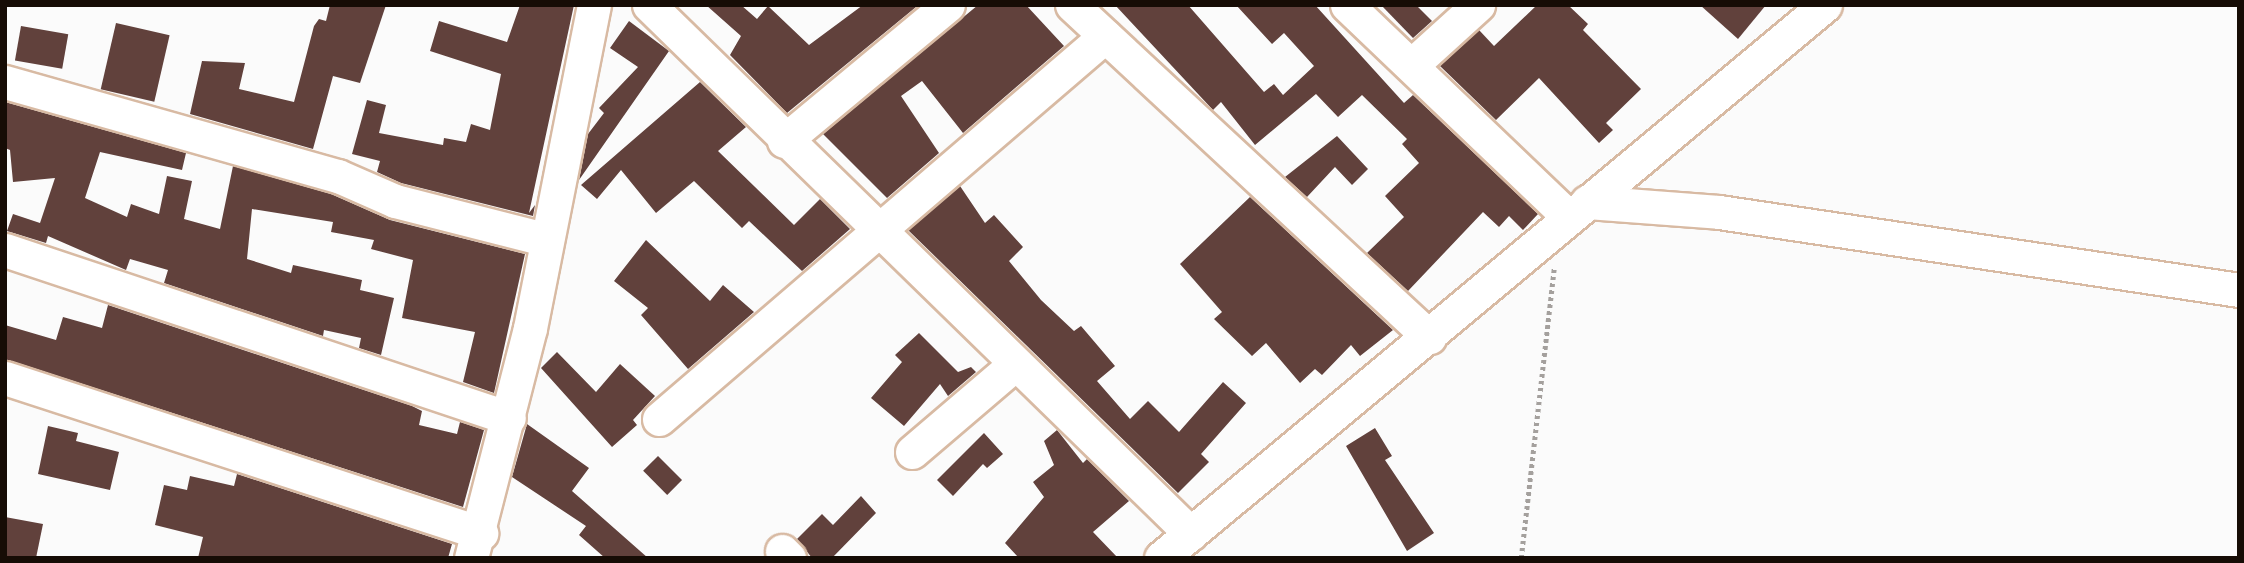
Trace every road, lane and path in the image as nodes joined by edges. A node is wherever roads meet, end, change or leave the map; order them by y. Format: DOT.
graph roads {
  1 [pos="594,5"];
  2 [pos="649,5"];
  3 [pos="948,5"];
  4 [pos="1072,5"];
  5 [pos="1347,5"];
  6 [pos="1478,5"];
  7 [pos="1825,5"];
  8 [pos="1105,36"];
  9 [pos="1413,64"];
  10 [pos="5,82"];
  11 [pos="784,141"];
  12 [pos="1578,210"];
  13 [pos="883,229"];
  14 [pos="544,239"];
  15 [pos="1545,241"];
  16 [pos="5,250"];
  17 [pos="2239,290"];
  18 [pos="1429,337"];
  19 [pos="1014,365"];
  20 [pos="5,378"];
  21 [pos="509,418"];
  22 [pos="659,419"];
  23 [pos="912,452"];
  24 [pos="1191,534"];
  25 [pos="476,545"];
  26 [pos="1161,558"];
  27 [pos="1521,558"];
  1 -- 14 [label="street"];
  2 -- 11 [label="street"];
  3 -- 11 [label="street"];
  4 -- 8 [label="street"];
  5 -- 9 [label="street"];
  6 -- 9 [label="street"];
  7 -- 12 [label="street"];
  8 -- 13 [label="street"];
  8 -- 18 [label="street"];
  9 -- 12 [label="street"];
  10 -- 14 [label="street"];
  11 -- 13 [label="street"];
  12 -- 15 [label="street"];
  12 -- 17 [label="street"];
  13 -- 19 [label="street"];
  13 -- 22 [label="street"];
  14 -- 21 [label="street"];
  15 -- 18 [label="street"];
  15 -- 27 [label="path"];
  16 -- 21 [label="street"];
  18 -- 24 [label="street"];
  19 -- 23 [label="street"];
  19 -- 24 [label="street"];
  20 -- 25 [label="street"];
  21 -- 25 [label="street"];
  24 -- 26 [label="street"];
}
